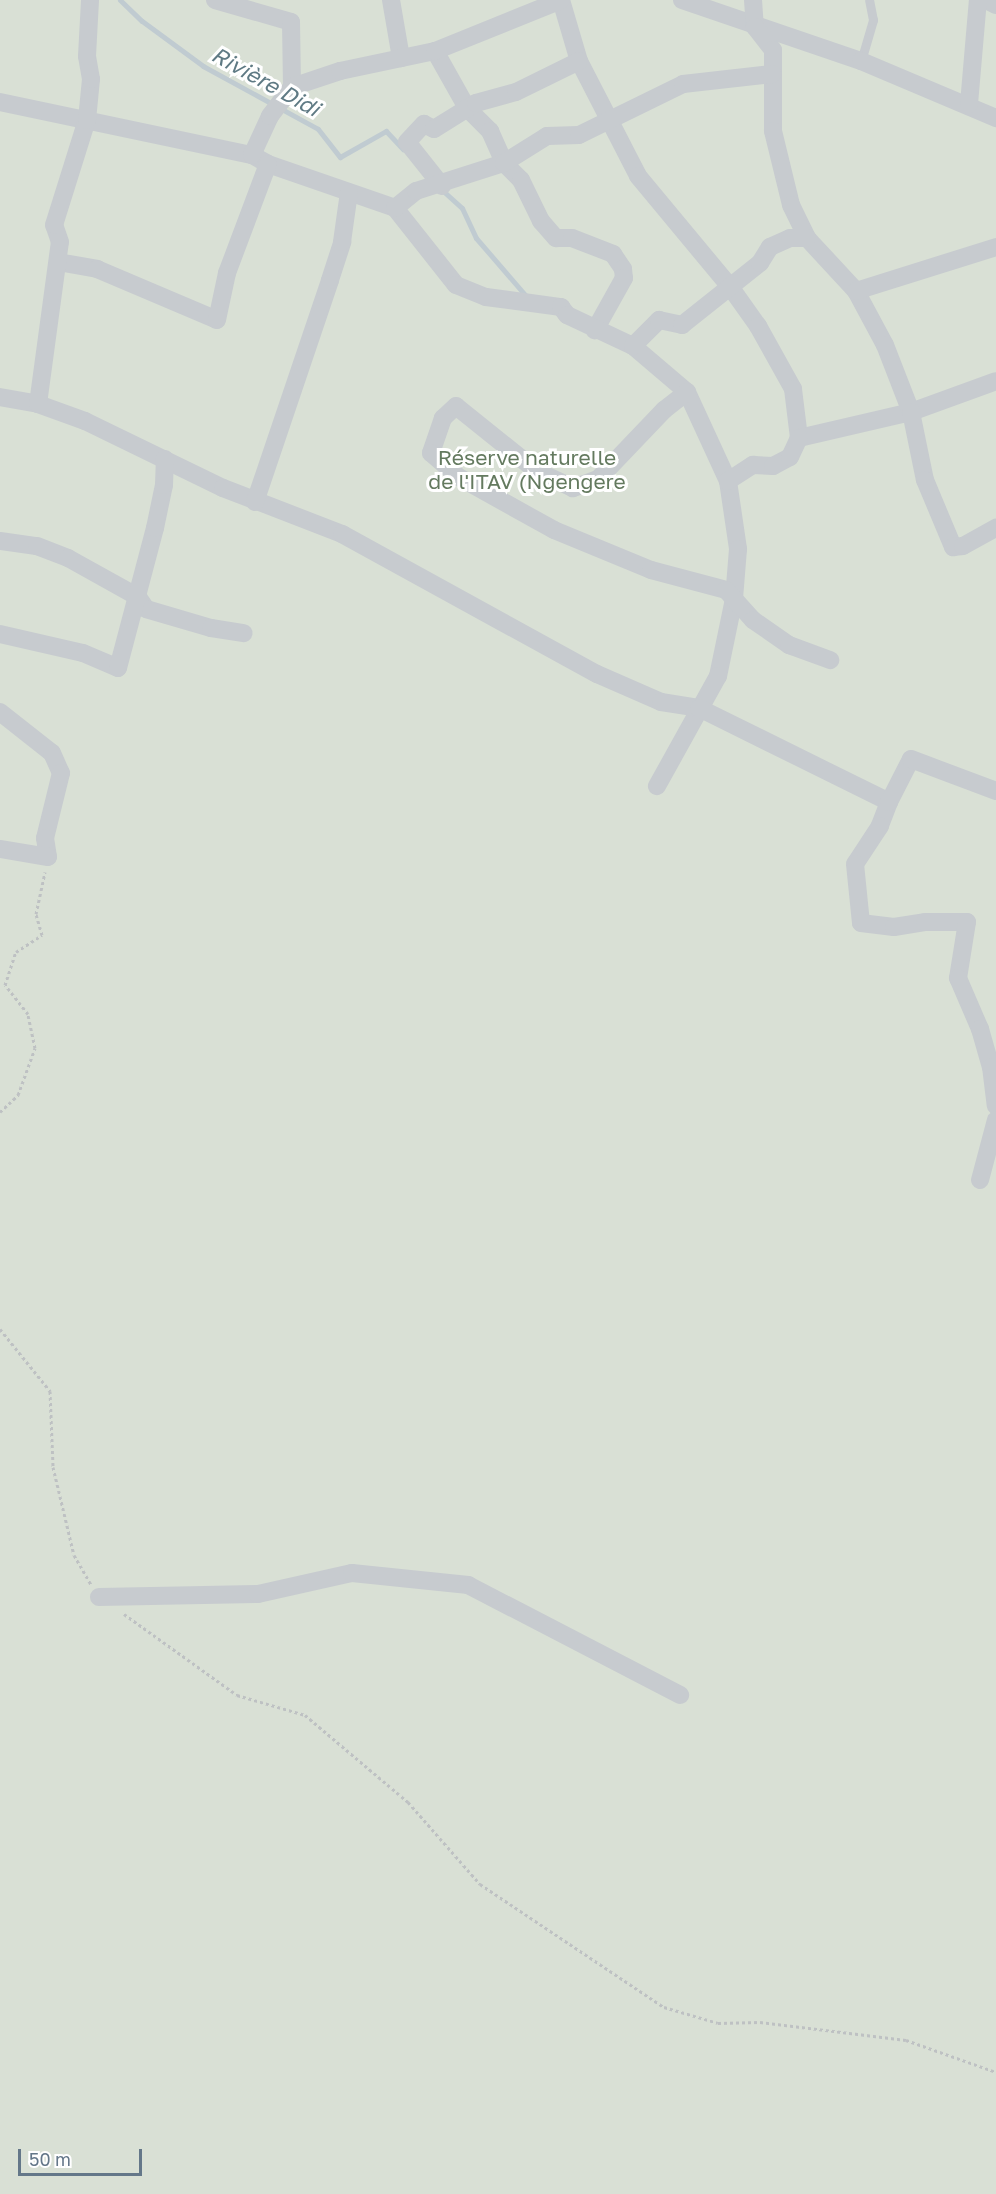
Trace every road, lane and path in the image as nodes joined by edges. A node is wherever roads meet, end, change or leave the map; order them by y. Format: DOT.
graph roads {
  1 [pos="90,0"];
  2 [pos="215,0"];
  3 [pos="391,0"];
  4 [pos="561,0"];
  5 [pos="682,0"];
  6 [pos="753,0"];
  7 [pos="868,0"];
  8 [pos="978,0"];
  9 [pos="986,0"];
  10 [pos="996,5"];
  11 [pos="755,27"];
  12 [pos="435,51"];
  13 [pos="401,58"];
  14 [pos="579,61"];
  15 [pos="861,61"];
  16 [pos="772,74"];
  17 [pos="287,93"];
  18 [pos="0,102"];
  19 [pos="969,104"];
  20 [pos="467,108"];
  21 [pos="609,118"];
  22 [pos="996,118"];
  23 [pos="87,120"];
  24 [pos="252,155"];
  25 [pos="504,163"];
  26 [pos="268,164"];
  27 [pos="437,187"];
  28 [pos="349,192"];
  29 [pos="395,208"];
  30 [pos="807,238"];
  31 [pos="996,247"];
  32 [pos="58,262"];
  33 [pos="731,288"];
  34 [pos="856,291"];
  35 [pos="595,330"];
  36 [pos="633,346"];
  37 [pos="996,381"];
  38 [pos="687,392"];
  39 [pos="0,397"];
  40 [pos="38,404"];
  41 [pos="910,412"];
  42 [pos="799,438"];
  43 [pos="165,459"];
  44 [pos="728,481"];
  45 [pos="255,502"];
  46 [pos="996,528"];
  47 [pos="0,541"];
  48 [pos="138,597"];
  49 [pos="734,599"];
  50 [pos="244,633"];
  51 [pos="0,634"];
  52 [pos="830,660"];
  53 [pos="699,708"];
  54 [pos="0,712"];
  55 [pos="657,786"];
  56 [pos="996,791"];
  57 [pos="889,802"];
  58 [pos="0,849"];
  59 [pos="48,856"];
  60 [pos="996,1106"];
  61 [pos="0,1112"];
  62 [pos="996,1120"];
  63 [pos="980,1180"];
  64 [pos="0,1329"];
  65 [pos="99,1597"];
  66 [pos="680,1695"];
  67 [pos="996,2072"];
  1 -- 23 [label="street"];
  2 -- 17 [label="street"];
  3 -- 13 [label="street"];
  4 -- 12 [label="street"];
  4 -- 14 [label="street"];
  5 -- 11 [label="street"];
  6 -- 11 [label="street"];
  7 -- 15 [label="lane"];
  8 -- 19 [label="street"];
  9 -- 10 [label="street"];
  11 -- 15 [label="street"];
  11 -- 16 [label="street"];
  12 -- 13 [label="street"];
  12 -- 20 [label="street"];
  13 -- 17 [label="street"];
  14 -- 20 [label="street"];
  14 -- 21 [label="street"];
  15 -- 19 [label="street"];
  16 -- 21 [label="street"];
  16 -- 30 [label="street"];
  17 -- 24 [label="street"];
  18 -- 23 [label="street"];
  19 -- 22 [label="street"];
  20 -- 25 [label="street"];
  20 -- 27 [label="street"];
  21 -- 25 [label="street"];
  21 -- 33 [label="street"];
  23 -- 24 [label="street"];
  23 -- 32 [label="street"];
  24 -- 26 [label="street"];
  25 -- 27 [label="street"];
  25 -- 35 [label="street"];
  26 -- 28 [label="street"];
  26 -- 32 [label="street"];
  27 -- 29 [label="street"];
  28 -- 29 [label="street"];
  28 -- 45 [label="street"];
  29 -- 35 [label="street"];
  30 -- 33 [label="street"];
  30 -- 34 [label="street"];
  31 -- 34 [label="street"];
  32 -- 40 [label="street"];
  33 -- 36 [label="street"];
  33 -- 42 [label="street"];
  34 -- 41 [label="street"];
  35 -- 36 [label="street"];
  36 -- 38 [label="street"];
  37 -- 41 [label="street"];
  38 -- 44 [label="street"];
  38 -- 49 [label="street"];
  39 -- 40 [label="street"];
  40 -- 43 [label="street"];
  41 -- 42 [label="street"];
  41 -- 46 [label="street"];
  42 -- 44 [label="street"];
  43 -- 45 [label="street"];
  43 -- 48 [label="street"];
  44 -- 49 [label="street"];
  45 -- 53 [label="street"];
  47 -- 48 [label="street"];
  48 -- 50 [label="street"];
  48 -- 51 [label="street"];
  49 -- 52 [label="street"];
  49 -- 53 [label="street"];
  53 -- 55 [label="street"];
  53 -- 57 [label="street"];
  54 -- 59 [label="street"];
  56 -- 57 [label="street"];
  57 -- 60 [label="street"];
  58 -- 59 [label="street"];
  59 -- 61 [label="path"];
  62 -- 63 [label="street"];
  64 -- 65 [label="path"];
  65 -- 66 [label="street"];
  65 -- 67 [label="path"];
}
